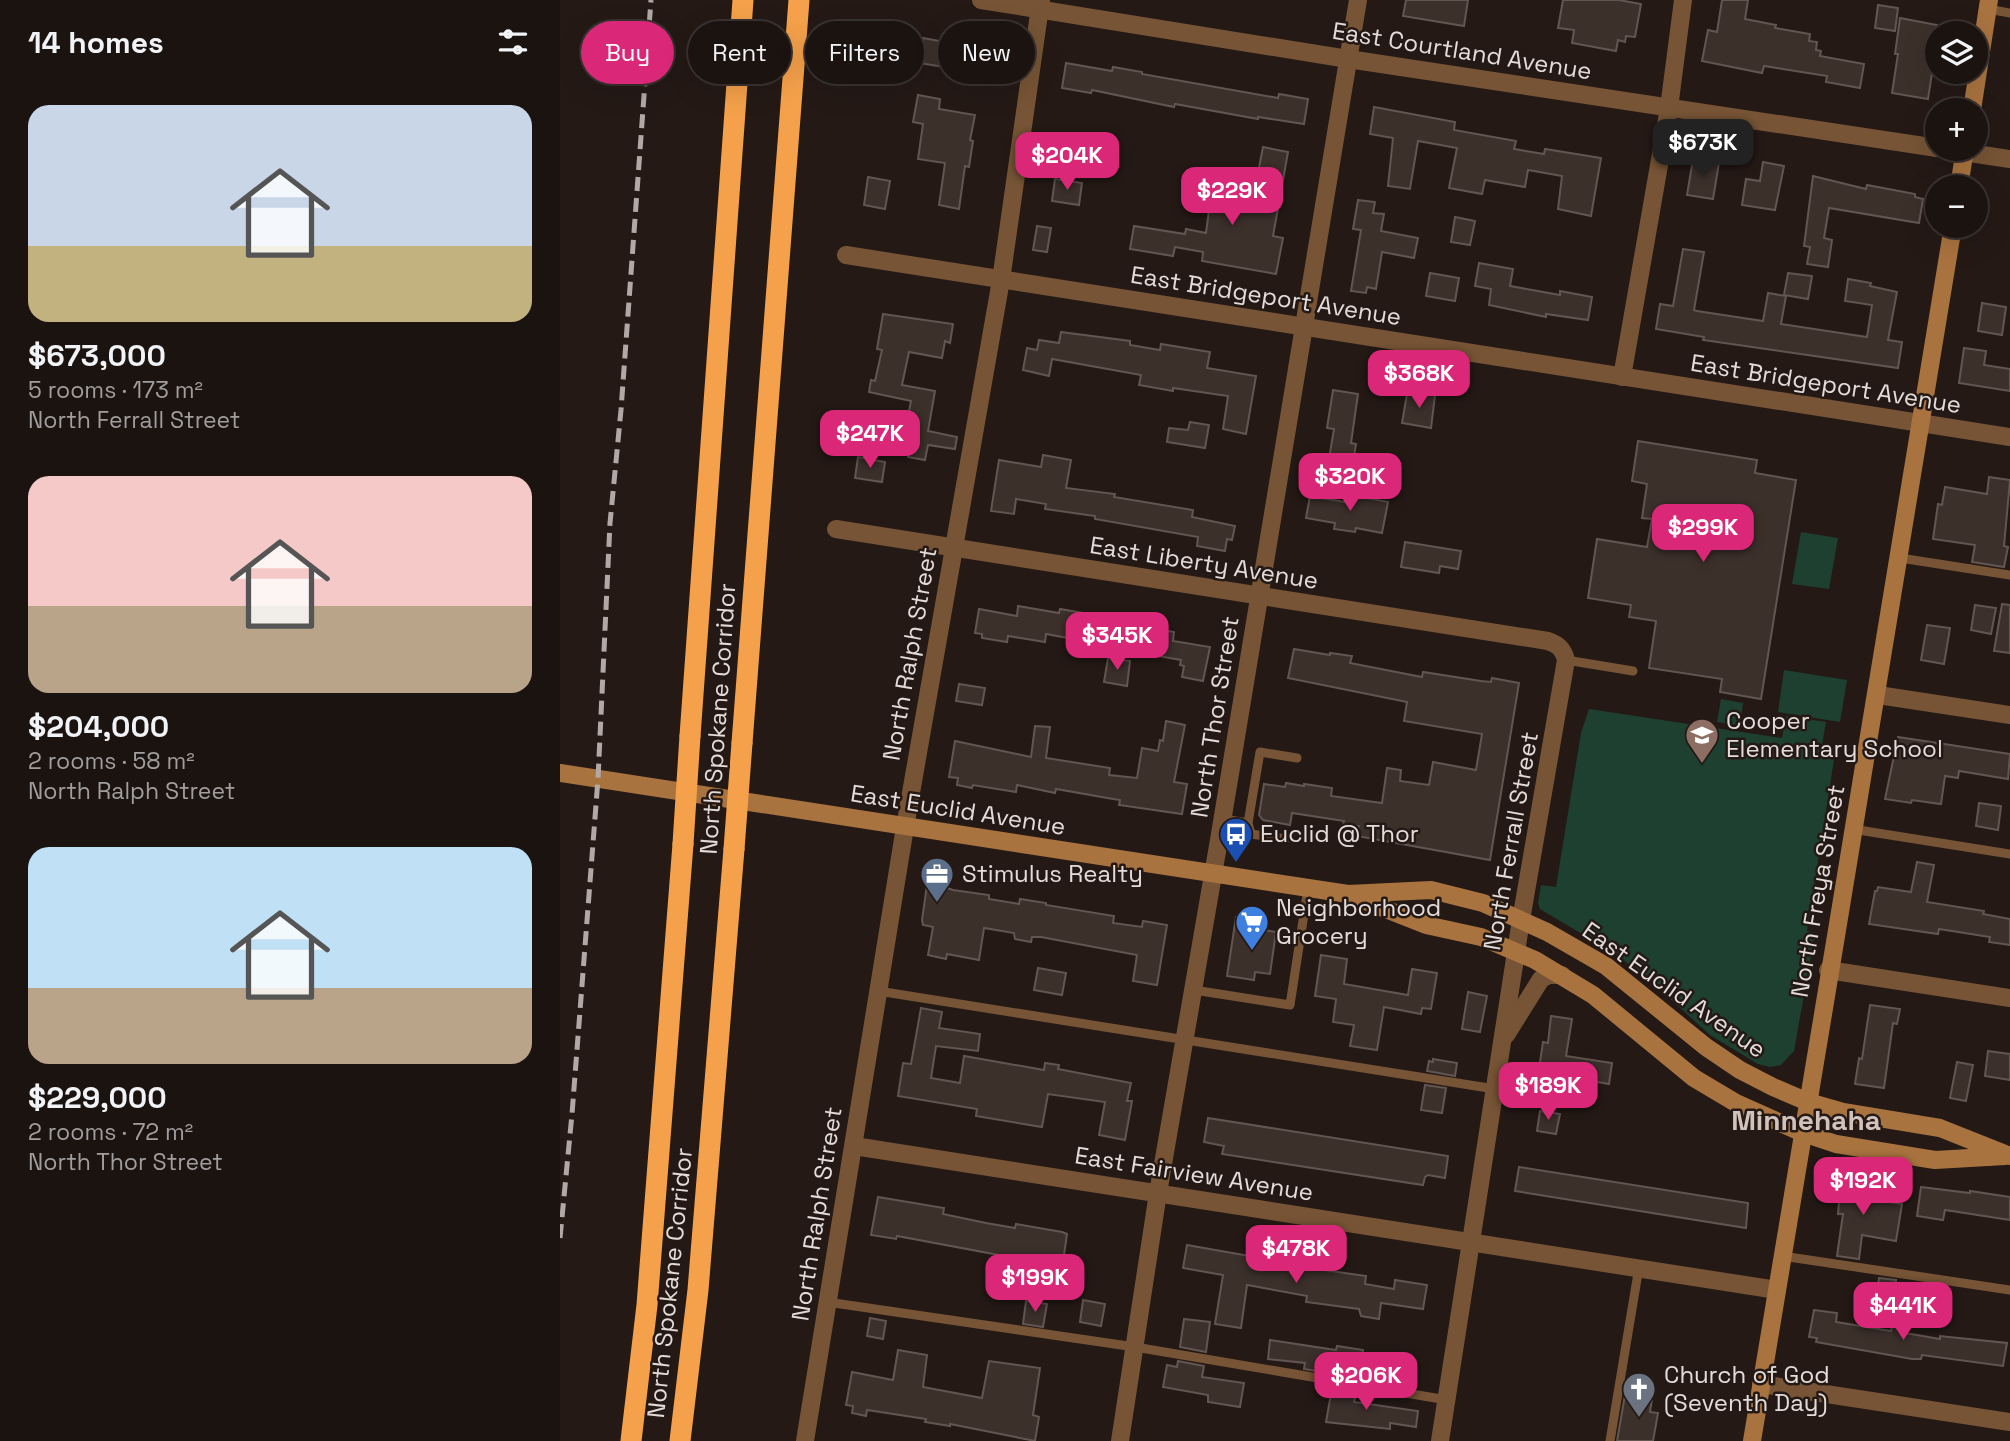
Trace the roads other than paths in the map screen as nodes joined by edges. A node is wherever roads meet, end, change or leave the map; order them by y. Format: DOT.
graph roads {
  1 [pos="743,0"];
  2 [pos="799,0"];
  3 [pos="981,0"];
  4 [pos="1358,0"];
  5 [pos="1683,0"];
  6 [pos="1041,4"];
  7 [pos="1989,5"];
  8 [pos="2010,13"];
  9 [pos="1348,59"];
  10 [pos="1974,98"];
  11 [pos="1669,108"];
  12 [pos="1925,146"];
  13 [pos="1988,155"];
  14 [pos="2010,159"];
  15 [pos="1951,238"];
  16 [pos="846,255"];
  17 [pos="1001,280"];
  18 [pos="1304,327"];
  19 [pos="1622,377"];
  20 [pos="1922,424"];
  21 [pos="2010,437"];
  22 [pos="836,530"];
  23 [pos="953,547"];
  24 [pos="1900,558"];
  25 [pos="2010,575"];
  26 [pos="1259,597"];
  27 [pos="1565,655"];
  28 [pos="1633,671"];
  29 [pos="1878,695"];
  30 [pos="2010,715"];
  31 [pos="1297,758"];
  32 [pos="560,772"];
  33 [pos="1223,819"];
  34 [pos="1248,823"];
  35 [pos="905,827"];
  36 [pos="1852,829"];
  37 [pos="1286,839"];
  38 [pos="2010,854"];
  39 [pos="1214,873"];
  40 [pos="1308,888"];
  41 [pos="1348,894"];
  42 [pos="1521,920"];
  43 [pos="1516,951"];
  44 [pos="1829,970"];
  45 [pos="1562,975"];
  46 [pos="878,990"];
  47 [pos="1194,990"];
  48 [pos="2010,998"];
  49 [pos="1185,1041"];
  50 [pos="1502,1041"];
  51 [pos="1495,1089"];
  52 [pos="1808,1102"];
  53 [pos="1803,1133"];
  54 [pos="854,1146"];
  55 [pos="2010,1156"];
  56 [pos="1158,1193"];
  57 [pos="1472,1241"];
  58 [pos="1782,1256"];
  59 [pos="1639,1267"];
  60 [pos="1777,1290"];
  61 [pos="2010,1290"];
  62 [pos="827,1302"];
  63 [pos="1135,1347"];
  64 [pos="1761,1384"];
  65 [pos="1447,1400"];
  66 [pos="2010,1422"];
  67 [pos="631,1441"];
  68 [pos="680,1441"];
  69 [pos="805,1441"];
  70 [pos="1120,1441"];
  71 [pos="1440,1441"];
  72 [pos="1610,1441"];
  73 [pos="1752,1441"];
  1 -- 67 [label="highway, North Spokane Corridor, bridge"];
  2 -- 68 [label="highway, North Spokane Corridor, bridge"];
  3 -- 6 [label="street, East Courtland Avenue"];
  4 -- 9 [label="street, North Thor Street"];
  5 -- 11 [label="street"];
  6 -- 9 [label="street, East Courtland Avenue"];
  6 -- 17 [label="street, North Ralph Street"];
  7 -- 8 [label="lane"];
  7 -- 10 [label="main road"];
  9 -- 11 [label="street, East Courtland Avenue"];
  9 -- 18 [label="street, North Thor Street"];
  11 -- 12 [label="street, East Courtland Avenue"];
  11 -- 19 [label="street"];
  13 -- 14 [label="street"];
  15 -- 20 [label="main road, North Freya Street"];
  16 -- 17 [label="street, East Bridgeport Avenue"];
  17 -- 18 [label="street, East Bridgeport Avenue"];
  17 -- 23 [label="street, North Ralph Street"];
  18 -- 19 [label="street, East Bridgeport Avenue"];
  18 -- 26 [label="street, North Thor Street"];
  19 -- 20 [label="street, East Bridgeport Avenue"];
  20 -- 21 [label="street, East Bridgeport Avenue"];
  20 -- 24 [label="main road, North Freya Street"];
  22 -- 23 [label="street, East Liberty Avenue"];
  23 -- 26 [label="street, East Liberty Avenue"];
  23 -- 35 [label="street, North Ralph Street"];
  24 -- 25 [label="lane"];
  24 -- 29 [label="main road, North Freya Street"];
  26 -- 27 [label="street, East Liberty Avenue"];
  26 -- 33 [label="street, North Thor Street"];
  27 -- 28 [label="lane"];
  27 -- 42 [label="street, North Ferrall Street"];
  29 -- 30 [label="street"];
  29 -- 36 [label="main road, North Freya Street"];
  31 -- 34 [label="lane"];
  32 -- 35 [label="main road, East Euclid Avenue"];
  33 -- 34 [label="lane"];
  33 -- 39 [label="street, North Thor Street"];
  34 -- 37 [label="lane"];
  35 -- 39 [label="main road, East Euclid Avenue"];
  35 -- 46 [label="street, North Ralph Street"];
  36 -- 38 [label="lane"];
  36 -- 44 [label="main road, North Freya Street"];
  39 -- 40 [label="main road, East Euclid Avenue"];
  39 -- 47 [label="street, North Thor Street"];
  40 -- 41 [label="main road, East Euclid Avenue"];
  40 -- 47 [label="lane"];
  41 -- 42 [label="main road, East Euclid Avenue"];
  41 -- 43 [label="main road, East Euclid Avenue"];
  42 -- 43 [label="street, North Ferrall Street"];
  42 -- 52 [label="main road, East Euclid Avenue"];
  43 -- 45 [label="main road, East Euclid Avenue"];
  43 -- 50 [label="street, North Ferrall Street"];
  44 -- 48 [label="street"];
  44 -- 52 [label="main road, North Freya Street"];
  45 -- 50 [label="street, North Ferrall Street"];
  45 -- 53 [label="main road, East Euclid Avenue"];
  46 -- 49 [label="lane"];
  46 -- 54 [label="street, North Ralph Street"];
  47 -- 49 [label="street, North Thor Street"];
  49 -- 51 [label="lane"];
  49 -- 56 [label="street, North Thor Street"];
  50 -- 51 [label="street, North Ferrall Street"];
  51 -- 57 [label="street, North Ferrall Street"];
  52 -- 53 [label="main road, North Freya Street"];
  52 -- 55 [label="main road, East Euclid Avenue"];
  53 -- 55 [label="main road, East Euclid Avenue"];
  53 -- 58 [label="main road, North Freya Street"];
  54 -- 56 [label="street, East Fairview Avenue"];
  54 -- 62 [label="street, North Ralph Street"];
  56 -- 57 [label="street, East Fairview Avenue"];
  56 -- 63 [label="street, North Thor Street"];
  57 -- 59 [label="street, East Fairview Avenue"];
  57 -- 65 [label="street, North Ferrall Street"];
  58 -- 60 [label="main road, North Freya Street"];
  58 -- 61 [label="lane"];
  59 -- 60 [label="street, East Fairview Avenue"];
  59 -- 72 [label="lane"];
  60 -- 64 [label="main road, North Freya Street"];
  62 -- 63 [label="lane"];
  62 -- 69 [label="street, North Ralph Street"];
  63 -- 65 [label="lane"];
  63 -- 70 [label="street, North Thor Street"];
  64 -- 66 [label="street"];
  64 -- 73 [label="main road, North Freya Street"];
  65 -- 71 [label="street, North Ferrall Street"];
}
